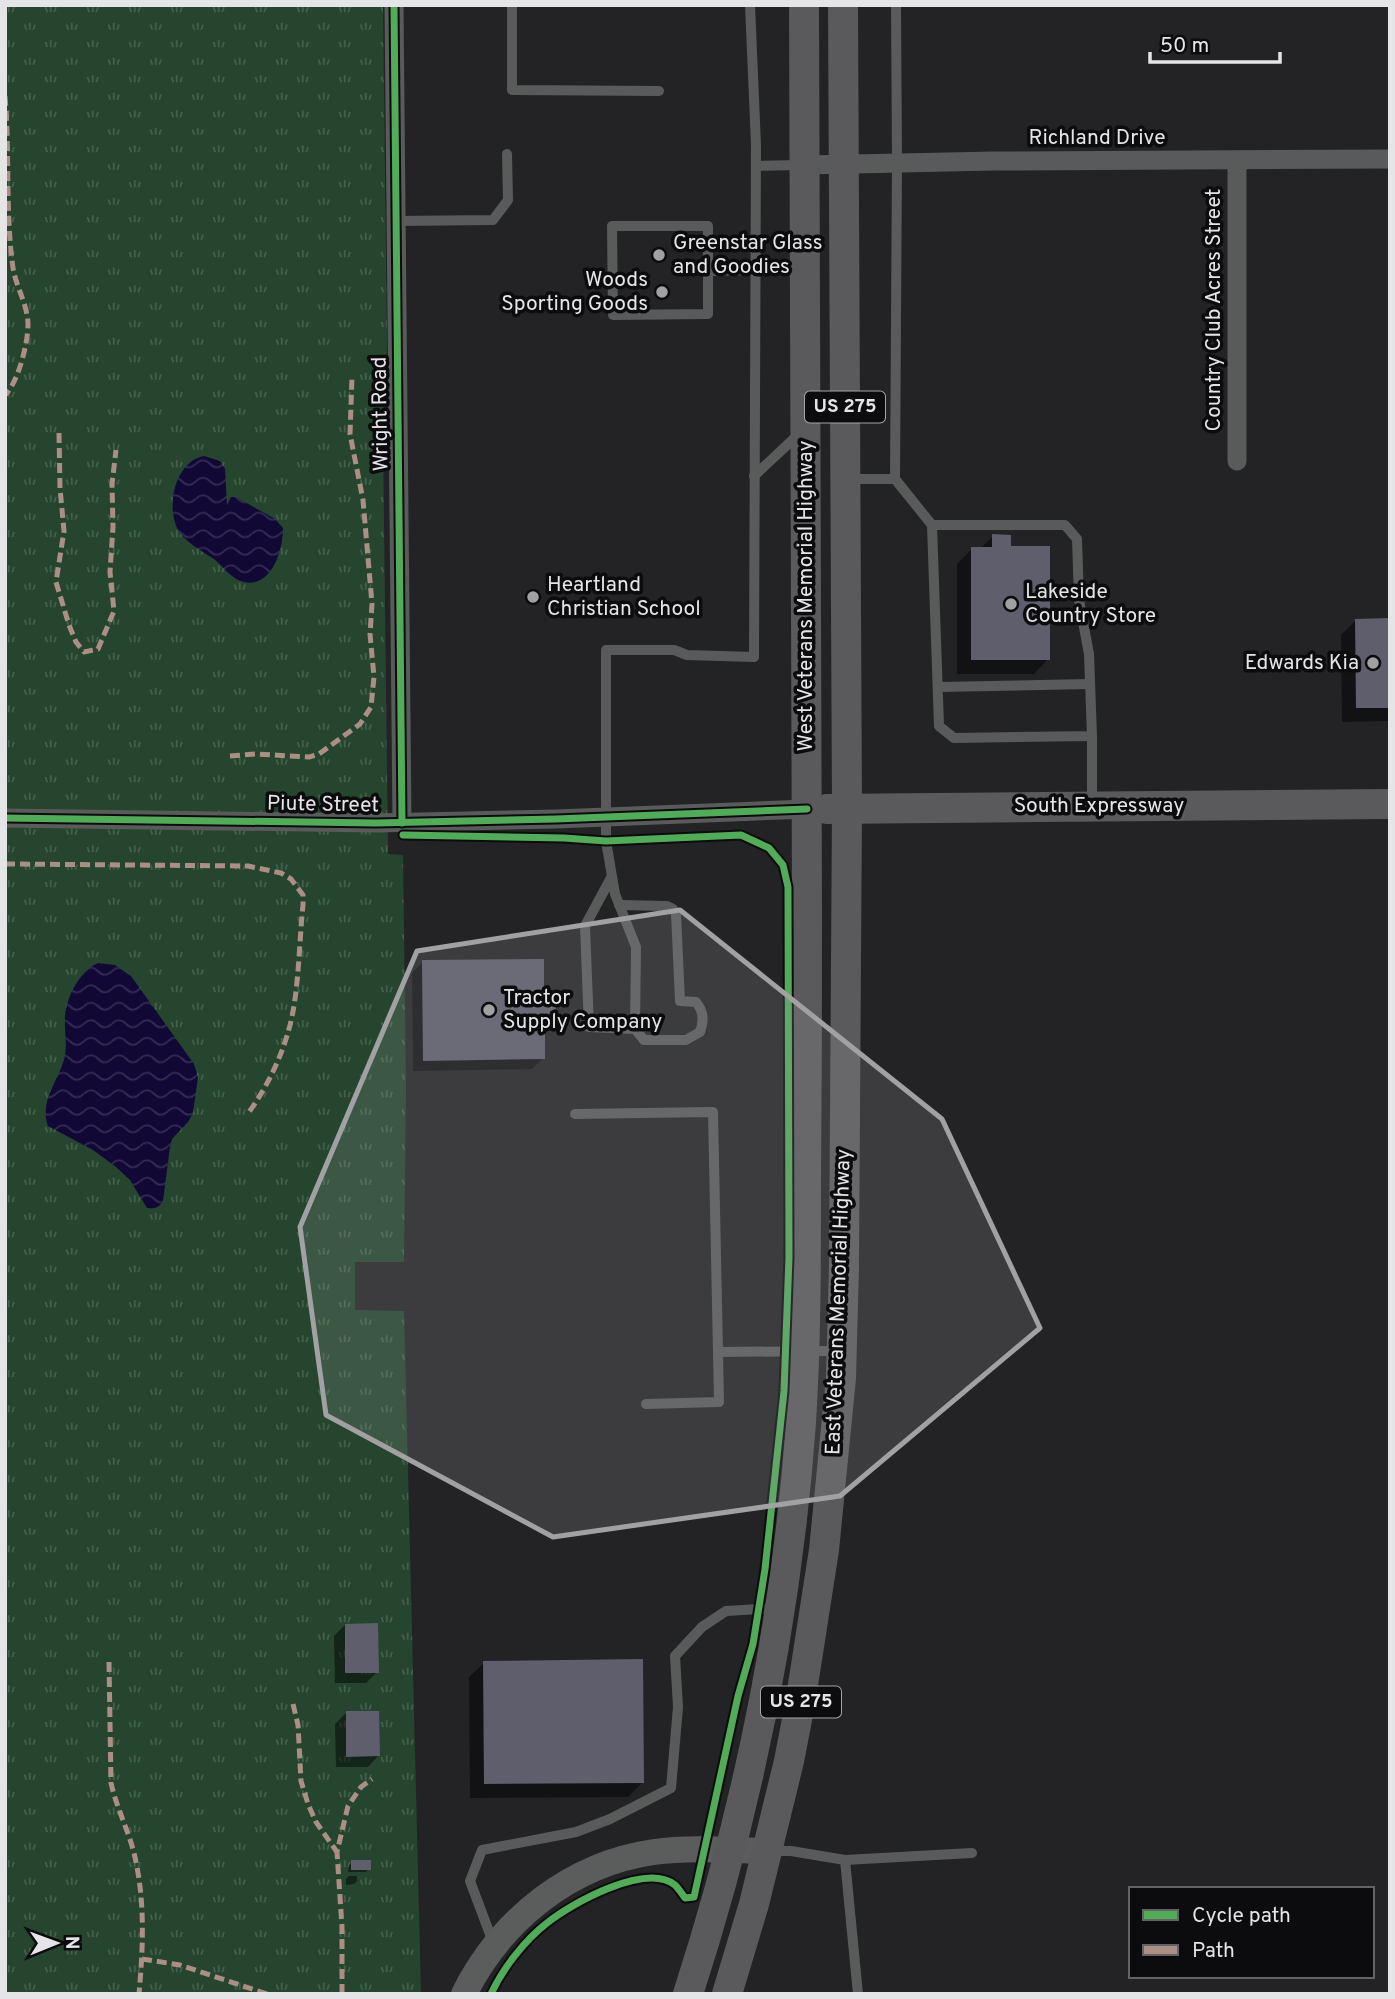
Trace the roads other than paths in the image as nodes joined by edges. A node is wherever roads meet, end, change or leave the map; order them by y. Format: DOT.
graph roads {
  1 [pos="394,5"];
  2 [pos="512,5"];
  3 [pos="750,5"];
  4 [pos="804,5"];
  5 [pos="843,5"];
  6 [pos="896,5"];
  7 [pos="659,91"];
  8 [pos="507,154"];
  9 [pos="1237,159"];
  10 [pos="1390,159"];
  11 [pos="897,162"];
  12 [pos="845,163"];
  13 [pos="805,165"];
  14 [pos="756,166"];
  15 [pos="396,221"];
  16 [pos="755,270"];
  17 [pos="708,271"];
  18 [pos="805,428"];
  19 [pos="1237,461"];
  20 [pos="754,476"];
  21 [pos="846,479"];
  22 [pos="895,479"];
  23 [pos="932,525"];
  24 [pos="1090,684"];
  25 [pos="938,687"];
  26 [pos="1092,736"];
  27 [pos="1390,804"];
  28 [pos="1092,806"];
  29 [pos="847,808"];
  30 [pos="807,809"];
  31 [pos="607,817"];
  32 [pos="5,818"];
  33 [pos="402,822"];
  34 [pos="612,876"];
  35 [pos="619,905"];
  36 [pos="635,1029"];
  37 [pos="575,1114"];
  38 [pos="804,1350"];
  39 [pos="718,1352"];
  40 [pos="841,1352"];
  41 [pos="646,1404"];
  42 [pos="780,1608"];
  43 [pos="729,1850"];
  44 [pos="766,1851"];
  45 [pos="972,1853"];
  46 [pos="845,1860"];
  47 [pos="494,1945"];
  48 [pos="464,1994"];
  49 [pos="688,1994"];
  50 [pos="727,1994"];
  51 [pos="858,1994"];
  1 -- 15 [label="street, Wright Road"];
  2 -- 7 [label="lane"];
  3 -- 14 [label="lane"];
  4 -- 13 [label="main road, West Veterans Memorial Highway / US 275"];
  5 -- 12 [label="main road, West Veterans Memorial Highway / US 275"];
  6 -- 11 [label="lane"];
  8 -- 15 [label="lane"];
  9 -- 10 [label="street, Richland Drive"];
  9 -- 11 [label="street, Richland Drive"];
  9 -- 19 [label="street, Country Club Acres Street"];
  11 -- 12 [label="street, Richland Drive"];
  11 -- 22 [label="lane"];
  12 -- 13 [label="street, Richland Drive"];
  12 -- 21 [label="main road, West Veterans Memorial Highway / US 275"];
  13 -- 14 [label="lane"];
  13 -- 18 [label="main road, West Veterans Memorial Highway / US 275"];
  14 -- 16 [label="lane"];
  15 -- 33 [label="street, Wright Road"];
  16 -- 17 [label="lane"];
  16 -- 20 [label="lane"];
  17 -- 17 [label="lane"];
  18 -- 20 [label="lane"];
  18 -- 30 [label="main road, West Veterans Memorial Highway / US 275"];
  20 -- 31 [label="lane"];
  21 -- 22 [label="lane"];
  21 -- 29 [label="main road, West Veterans Memorial Highway / US 275"];
  22 -- 23 [label="lane"];
  23 -- 24 [label="lane"];
  23 -- 25 [label="lane"];
  24 -- 25 [label="lane"];
  24 -- 26 [label="lane"];
  25 -- 26 [label="lane"];
  26 -- 28 [label="lane"];
  27 -- 28 [label="main road, South Expressway"];
  28 -- 29 [label="main road, South Expressway"];
  29 -- 30 [label="main road, South Expressway"];
  29 -- 40 [label="main road, East Veterans Memorial Highway / US 275"];
  30 -- 31 [label="street, Piute Street"];
  30 -- 38 [label="main road, East Veterans Memorial Highway / US 275"];
  31 -- 33 [label="street, Piute Street"];
  31 -- 34 [label="lane"];
  32 -- 33 [label="street, Piute Street"];
  34 -- 35 [label="lane"];
  34 -- 36 [label="lane"];
  35 -- 36 [label="lane"];
  35 -- 36 [label="lane"];
  37 -- 39 [label="lane"];
  38 -- 39 [label="lane"];
  38 -- 40 [label="lane"];
  38 -- 42 [label="main road, East Veterans Memorial Highway / US 275"];
  39 -- 41 [label="lane"];
  40 -- 44 [label="main road, East Veterans Memorial Highway / US 275"];
  42 -- 43 [label="main road, East Veterans Memorial Highway / US 275"];
  42 -- 47 [label="lane"];
  43 -- 44 [label="street"];
  43 -- 47 [label="street"];
  43 -- 49 [label="main road, East Veterans Memorial Highway / US 275"];
  44 -- 46 [label="lane"];
  44 -- 50 [label="main road, East Veterans Memorial Highway / US 275"];
  45 -- 46 [label="lane"];
  46 -- 51 [label="lane"];
  47 -- 48 [label="street"];
}
